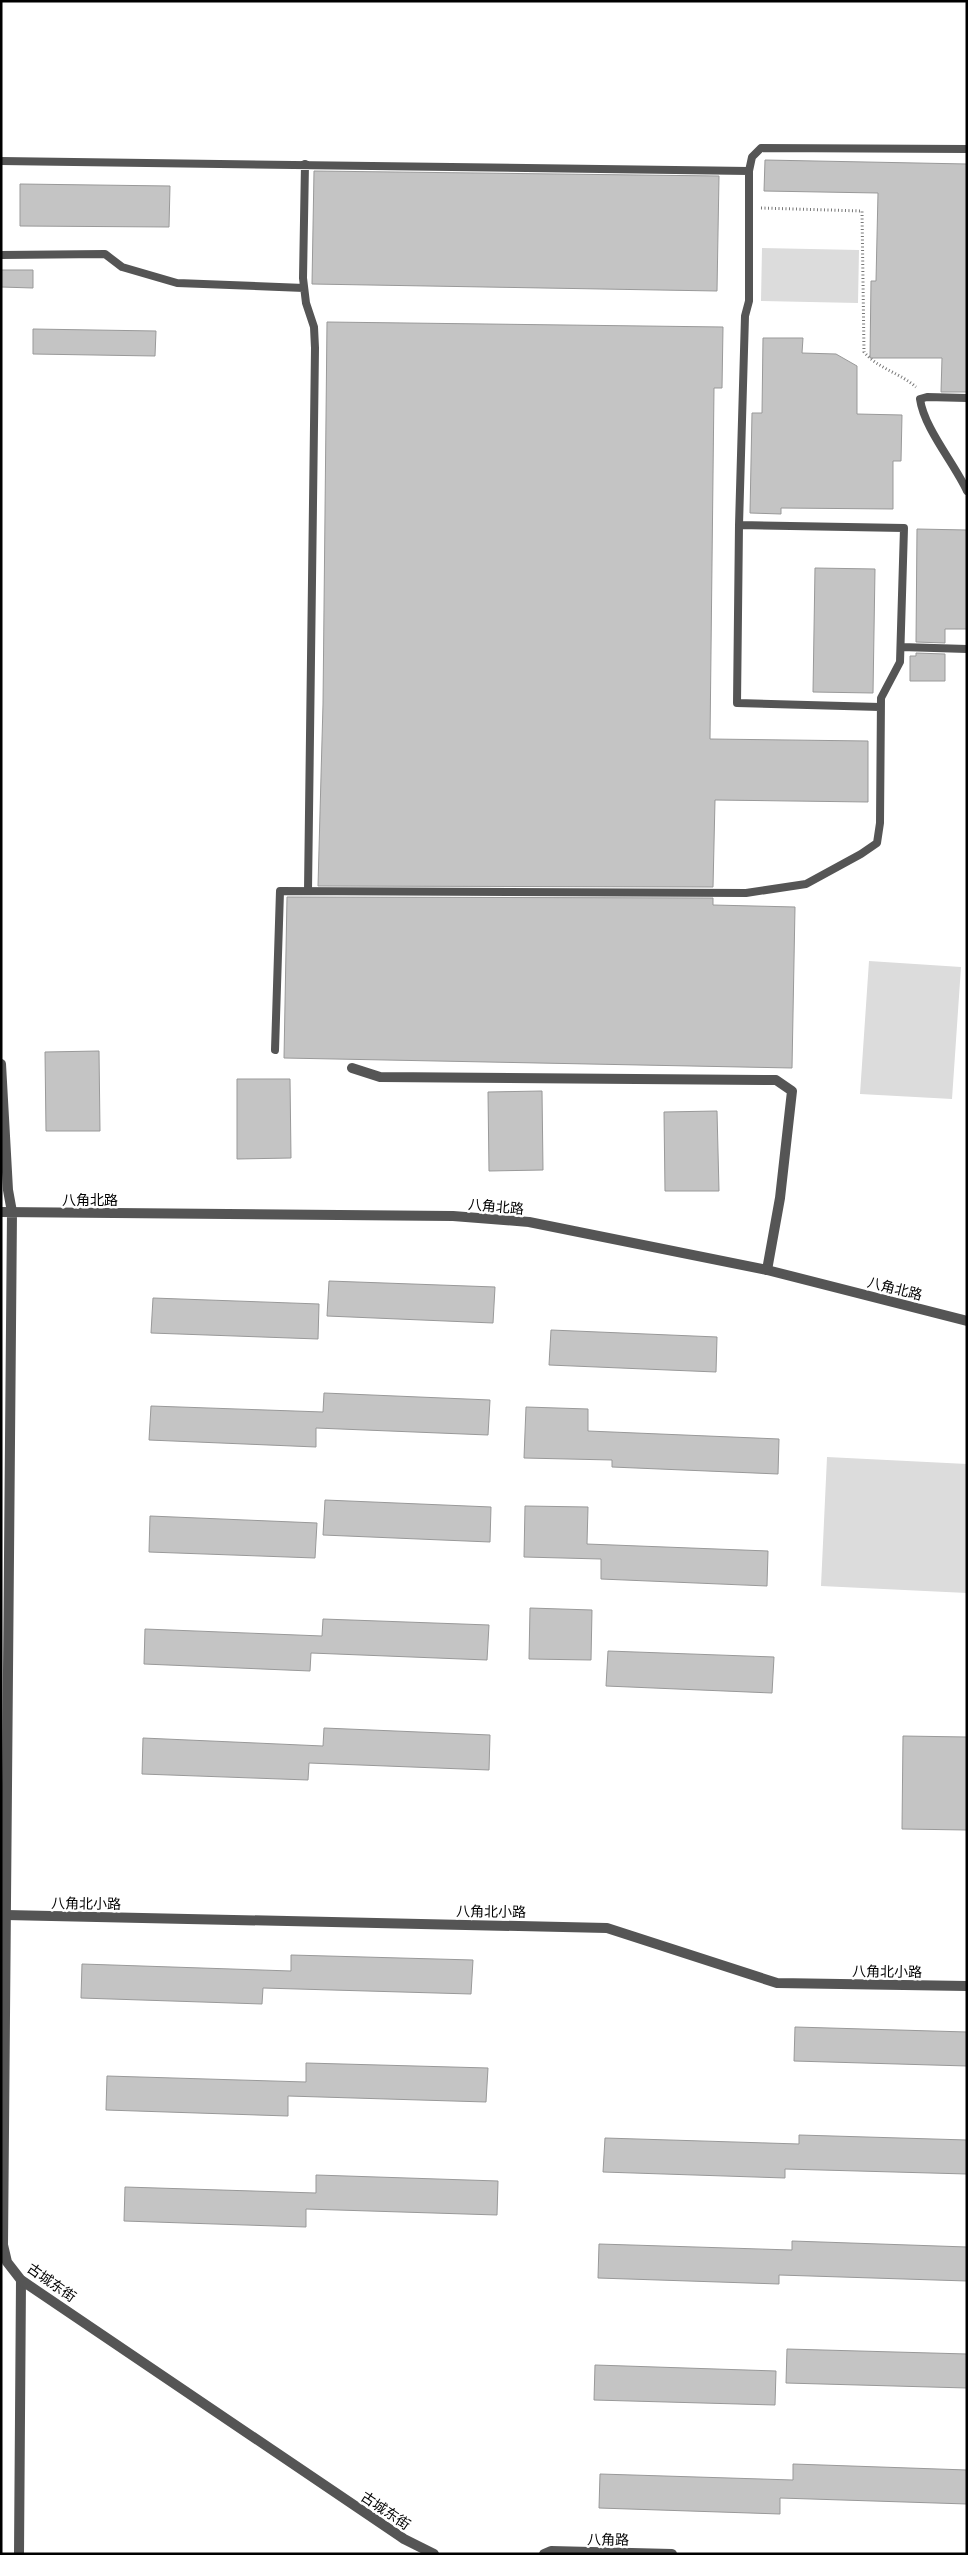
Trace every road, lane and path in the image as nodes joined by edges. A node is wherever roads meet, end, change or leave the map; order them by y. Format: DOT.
graph roads {
  1 [pos="967,149"];
  2 [pos="1,161"];
  3 [pos="305,164"];
  4 [pos="750,171"];
  5 [pos="750,208"];
  6 [pos="1,255"];
  7 [pos="304,288"];
  8 [pos="927,397"];
  9 [pos="967,398"];
  10 [pos="967,491"];
  11 [pos="739,526"];
  12 [pos="901,647"];
  13 [pos="967,649"];
  14 [pos="880,707"];
  15 [pos="308,891"];
  16 [pos="276,1050"];
  17 [pos="1,1064"];
  18 [pos="352,1068"];
  19 [pos="1,1212"];
  20 [pos="12,1212"];
  21 [pos="767,1270"];
  22 [pos="967,1321"];
  23 [pos="6,1915"];
  24 [pos="967,1986"];
  25 [pos="3,2080"];
  26 [pos="22,2280"];
  27 [pos="19,2554"];
  28 [pos="434,2554"];
  29 [pos="544,2554"];
  30 [pos="672,2554"];
  1 -- 4 [label="lane"];
  2 -- 3 [label="lane"];
  3 -- 4 [label="lane"];
  3 -- 7 [label="lane"];
  4 -- 5 [label="lane"];
  5 -- 8 [label="path"];
  5 -- 11 [label="lane"];
  6 -- 7 [label="lane"];
  7 -- 15 [label="lane"];
  8 -- 9 [label="lane"];
  8 -- 10 [label="lane"];
  11 -- 12 [label="lane"];
  11 -- 14 [label="lane"];
  12 -- 13 [label="lane"];
  12 -- 14 [label="lane"];
  14 -- 15 [label="lane"];
  15 -- 16 [label="lane"];
  17 -- 20 [label="street, 古城东街"];
  18 -- 21 [label="street"];
  19 -- 20 [label="street, 八角北路"];
  20 -- 21 [label="street, 八角北路"];
  20 -- 23 [label="street, 古城东街"];
  21 -- 22 [label="street, 八角北路"];
  23 -- 24 [label="street, 八角北小路"];
  23 -- 25 [label="street, 古城东街"];
  25 -- 26 [label="street, 古城东街"];
  26 -- 27 [label="street"];
  26 -- 28 [label="street, 古城东街"];
  29 -- 30 [label="street, 八角路"];
}
